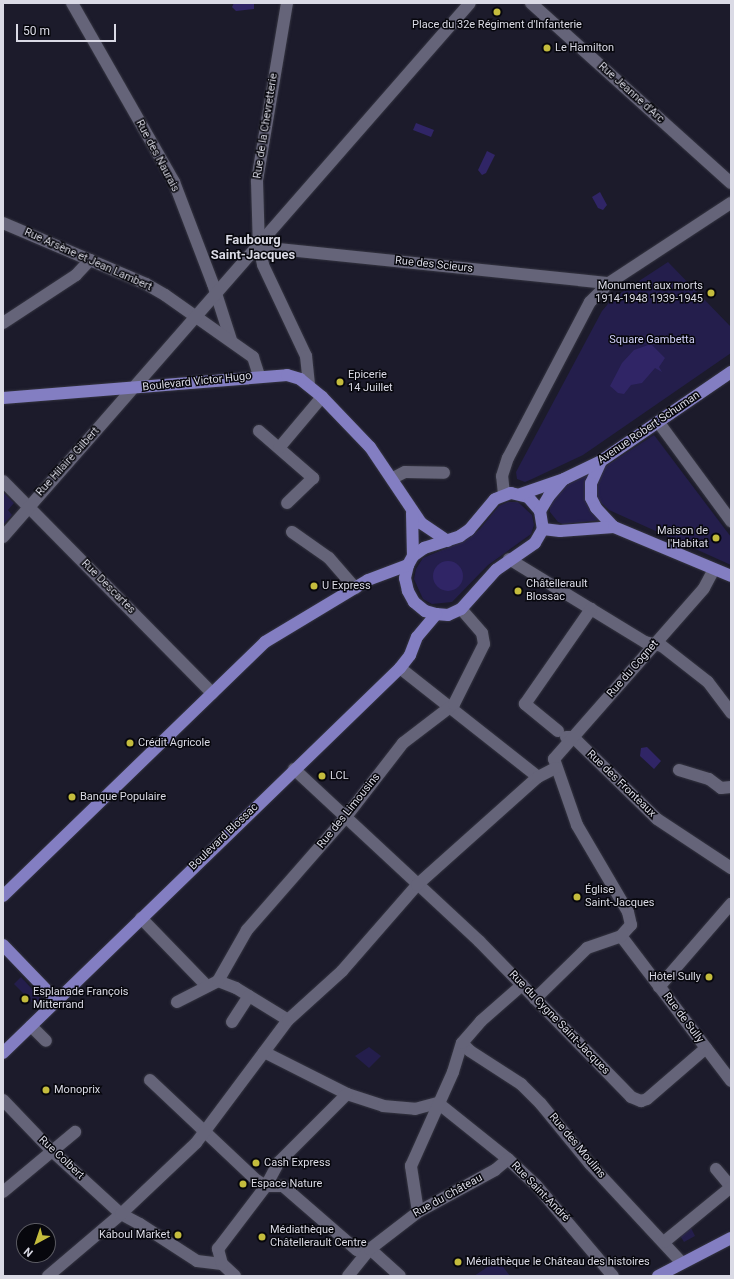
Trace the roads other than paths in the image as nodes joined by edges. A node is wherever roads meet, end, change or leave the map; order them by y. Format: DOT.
graph roads {
  1 [pos="72,3"];
  2 [pos="287,3"];
  3 [pos="470,3"];
  4 [pos="531,3"];
  5 [pos="731,184"];
  6 [pos="731,203"];
  7 [pos="3,223"];
  8 [pos="259,247"];
  9 [pos="90,260"];
  10 [pos="610,283"];
  11 [pos="216,293"];
  12 [pos="196,316"];
  13 [pos="3,323"];
  14 [pos="231,340"];
  15 [pos="731,372"];
  16 [pos="259,376"];
  17 [pos="308,384"];
  18 [pos="134,388"];
  19 [pos="322,397"];
  20 [pos="3,398"];
  21 [pos="659,423"];
  22 [pos="259,430"];
  23 [pos="279,448"];
  24 [pos="601,461"];
  25 [pos="444,473"];
  26 [pos="393,478"];
  27 [pos="564,480"];
  28 [pos="3,481"];
  29 [pos="504,494"];
  30 [pos="521,494"];
  31 [pos="287,503"];
  32 [pos="29,507"];
  33 [pos="540,511"];
  34 [pos="412,513"];
  35 [pos="731,521"];
  36 [pos="614,527"];
  37 [pos="543,529"];
  38 [pos="292,532"];
  39 [pos="3,537"];
  40 [pos="448,541"];
  41 [pos="509,559"];
  42 [pos="410,561"];
  43 [pos="714,569"];
  44 [pos="731,576"];
  45 [pos="355,588"];
  46 [pos="461,609"];
  47 [pos="590,609"];
  48 [pos="436,614"];
  49 [pos="654,644"];
  50 [pos="400,668"];
  51 [pos="212,693"];
  52 [pos="450,708"];
  53 [pos="731,713"];
  54 [pos="565,735"];
  55 [pos="556,768"];
  56 [pos="294,769"];
  57 [pos="679,770"];
  58 [pos="538,777"];
  59 [pos="731,787"];
  60 [pos="345,818"];
  61 [pos="731,868"];
  62 [pos="417,885"];
  63 [pos="3,896"];
  64 [pos="731,904"];
  65 [pos="141,918"];
  66 [pos="621,936"];
  67 [pos="3,945"];
  68 [pos="218,981"];
  69 [pos="522,985"];
  70 [pos="207,986"];
  71 [pos="659,986"];
  72 [pos="249,996"];
  73 [pos="535,999"];
  74 [pos="56,1000"];
  75 [pos="177,1002"];
  76 [pos="288,1020"];
  77 [pos="232,1022"];
  78 [pos="31,1026"];
  79 [pos="46,1041"];
  80 [pos="462,1043"];
  81 [pos="706,1048"];
  82 [pos="264,1052"];
  83 [pos="3,1053"];
  84 [pos="150,1080"];
  85 [pos="731,1081"];
  86 [pos="347,1094"];
  87 [pos="3,1100"];
  88 [pos="438,1103"];
  89 [pos="205,1131"];
  90 [pos="75,1132"];
  91 [pos="51,1150"];
  92 [pos="508,1159"];
  93 [pos="716,1169"];
  94 [pos="266,1186"];
  95 [pos="731,1187"];
  96 [pos="3,1192"];
  97 [pos="418,1212"];
  98 [pos="120,1214"];
  99 [pos="731,1238"];
  100 [pos="664,1242"];
  101 [pos="370,1249"];
  102 [pos="681,1262"];
  103 [pos="222,1264"];
  104 [pos="48,1276"];
  105 [pos="235,1276"];
  106 [pos="348,1276"];
  107 [pos="400,1276"];
  108 [pos="613,1276"];
  109 [pos="658,1276"];
  1 -- 11 [label="street, Rue des Naurais"];
  2 -- 8 [label="street, Rue de la Chevretterie"];
  3 -- 8 [label="street, Rue Hilaire Gilbert"];
  4 -- 5 [label="street, Rue Jeanne d'Arc"];
  6 -- 10 [label="street"];
  7 -- 9 [label="street, Rue Arsène et Jean Lambert"];
  8 -- 10 [label="street, Rue des Scieurs"];
  8 -- 11 [label="street, Rue Hilaire Gilbert"];
  8 -- 17 [label="street, Rue de la Chevretterie"];
  9 -- 12 [label="street, Rue Arsène et Jean Lambert"];
  9 -- 13 [label="street"];
  10 -- 29 [label="street"];
  11 -- 12 [label="street, Rue Hilaire Gilbert"];
  11 -- 14 [label="street, Rue des Naurais"];
  12 -- 14 [label="street, Rue Arsène et Jean Lambert"];
  12 -- 18 [label="street, Rue Hilaire Gilbert"];
  14 -- 16 [label="street, Rue Arsène et Jean Lambert"];
  15 -- 21 [label="main road, Avenue Robert Schuman"];
  16 -- 17 [label="main road"];
  16 -- 18 [label="main road, Boulevard Victor Hugo"];
  17 -- 19 [label="main road"];
  18 -- 20 [label="main road, Boulevard Victor Hugo"];
  18 -- 32 [label="street, Rue Hilaire Gilbert"];
  19 -- 23 [label="street"];
  19 -- 26 [label="main road"];
  21 -- 24 [label="main road, Avenue Robert Schuman"];
  21 -- 35 [label="street"];
  22 -- 23 [label="street"];
  23 -- 31 [label="street"];
  24 -- 27 [label="main road, Avenue Robert Schuman"];
  24 -- 36 [label="main road"];
  25 -- 26 [label="street"];
  26 -- 34 [label="main road"];
  27 -- 30 [label="main road, Avenue Robert Schuman"];
  27 -- 33 [label="main road, Avenue Robert Schuman"];
  28 -- 32 [label="street, Rue Descartes"];
  29 -- 30 [label="main road, Avenue Robert Schuman"];
  29 -- 40 [label="main road"];
  30 -- 33 [label="main road"];
  32 -- 39 [label="street, Rue Hilaire Gilbert"];
  32 -- 51 [label="street, Rue Descartes"];
  33 -- 37 [label="main road"];
  34 -- 40 [label="main road"];
  34 -- 42 [label="main road"];
  36 -- 37 [label="main road"];
  36 -- 43 [label="main road"];
  37 -- 41 [label="main road"];
  38 -- 45 [label="street"];
  40 -- 42 [label="main road"];
  41 -- 46 [label="main road"];
  41 -- 47 [label="street"];
  42 -- 45 [label="main road"];
  42 -- 48 [label="main road"];
  43 -- 44 [label="main road"];
  43 -- 49 [label="street, Rue du Cognet"];
  45 -- 51 [label="main road"];
  46 -- 48 [label="main road"];
  46 -- 52 [label="street, Rue des Limousins"];
  47 -- 49 [label="street"];
  47 -- 54 [label="street, Rue des Fronteaux"];
  48 -- 50 [label="main road, Boulevard Blossac"];
  49 -- 53 [label="street"];
  49 -- 54 [label="street, Rue du Cognet"];
  50 -- 52 [label="street"];
  50 -- 56 [label="main road, Boulevard Blossac"];
  51 -- 63 [label="main road"];
  52 -- 58 [label="street"];
  52 -- 60 [label="street, Rue des Limousins"];
  54 -- 55 [label="street, Rue du Cognet"];
  54 -- 61 [label="street, Rue des Fronteaux"];
  55 -- 58 [label="street"];
  55 -- 66 [label="street"];
  56 -- 60 [label="street, Rue du Cygne Saint-Jacques"];
  56 -- 65 [label="main road, Boulevard Blossac"];
  57 -- 59 [label="street"];
  58 -- 62 [label="street"];
  60 -- 62 [label="street, Rue du Cygne Saint-Jacques"];
  60 -- 68 [label="street, Rue des Limousins"];
  62 -- 69 [label="street, Rue du Cygne Saint-Jacques"];
  62 -- 76 [label="street"];
  64 -- 71 [label="street"];
  65 -- 70 [label="street"];
  65 -- 74 [label="main road, Boulevard Blossac"];
  66 -- 71 [label="street, Rue de Sully"];
  66 -- 73 [label="street"];
  67 -- 74 [label="main road"];
  68 -- 70 [label="street"];
  68 -- 72 [label="street"];
  69 -- 73 [label="street, Rue du Cygne Saint-Jacques"];
  69 -- 80 [label="street"];
  70 -- 75 [label="street"];
  71 -- 81 [label="street, Rue de Sully"];
  72 -- 76 [label="street"];
  72 -- 77 [label="street"];
  73 -- 81 [label="street, Rue du Cygne Saint-Jacques"];
  74 -- 78 [label="main road, Boulevard Blossac"];
  76 -- 82 [label="street"];
  78 -- 79 [label="street"];
  78 -- 83 [label="main road, Boulevard Blossac"];
  80 -- 88 [label="street"];
  80 -- 100 [label="street, Rue des Moulins"];
  81 -- 85 [label="street, Rue de Sully"];
  82 -- 86 [label="street"];
  82 -- 89 [label="street"];
  84 -- 89 [label="street"];
  86 -- 88 [label="street"];
  86 -- 94 [label="street"];
  87 -- 91 [label="street, Rue Colbert"];
  88 -- 92 [label="street, Rue Saint-André"];
  88 -- 97 [label="street"];
  89 -- 94 [label="street"];
  89 -- 98 [label="street"];
  90 -- 91 [label="street"];
  91 -- 96 [label="street"];
  91 -- 98 [label="street, Rue Colbert"];
  92 -- 97 [label="street, Rue du Château"];
  92 -- 108 [label="street, Rue Saint-André"];
  93 -- 95 [label="street"];
  94 -- 101 [label="street"];
  94 -- 103 [label="street"];
  95 -- 100 [label="street"];
  97 -- 101 [label="street, Rue du Château"];
  98 -- 103 [label="street, Rue Colbert"];
  98 -- 104 [label="street"];
  99 -- 102 [label="main road"];
  100 -- 102 [label="street, Rue des Moulins"];
  101 -- 106 [label="street, Rue du Château"];
  101 -- 107 [label="street"];
  102 -- 109 [label="main road"];
  103 -- 105 [label="street"];
}
